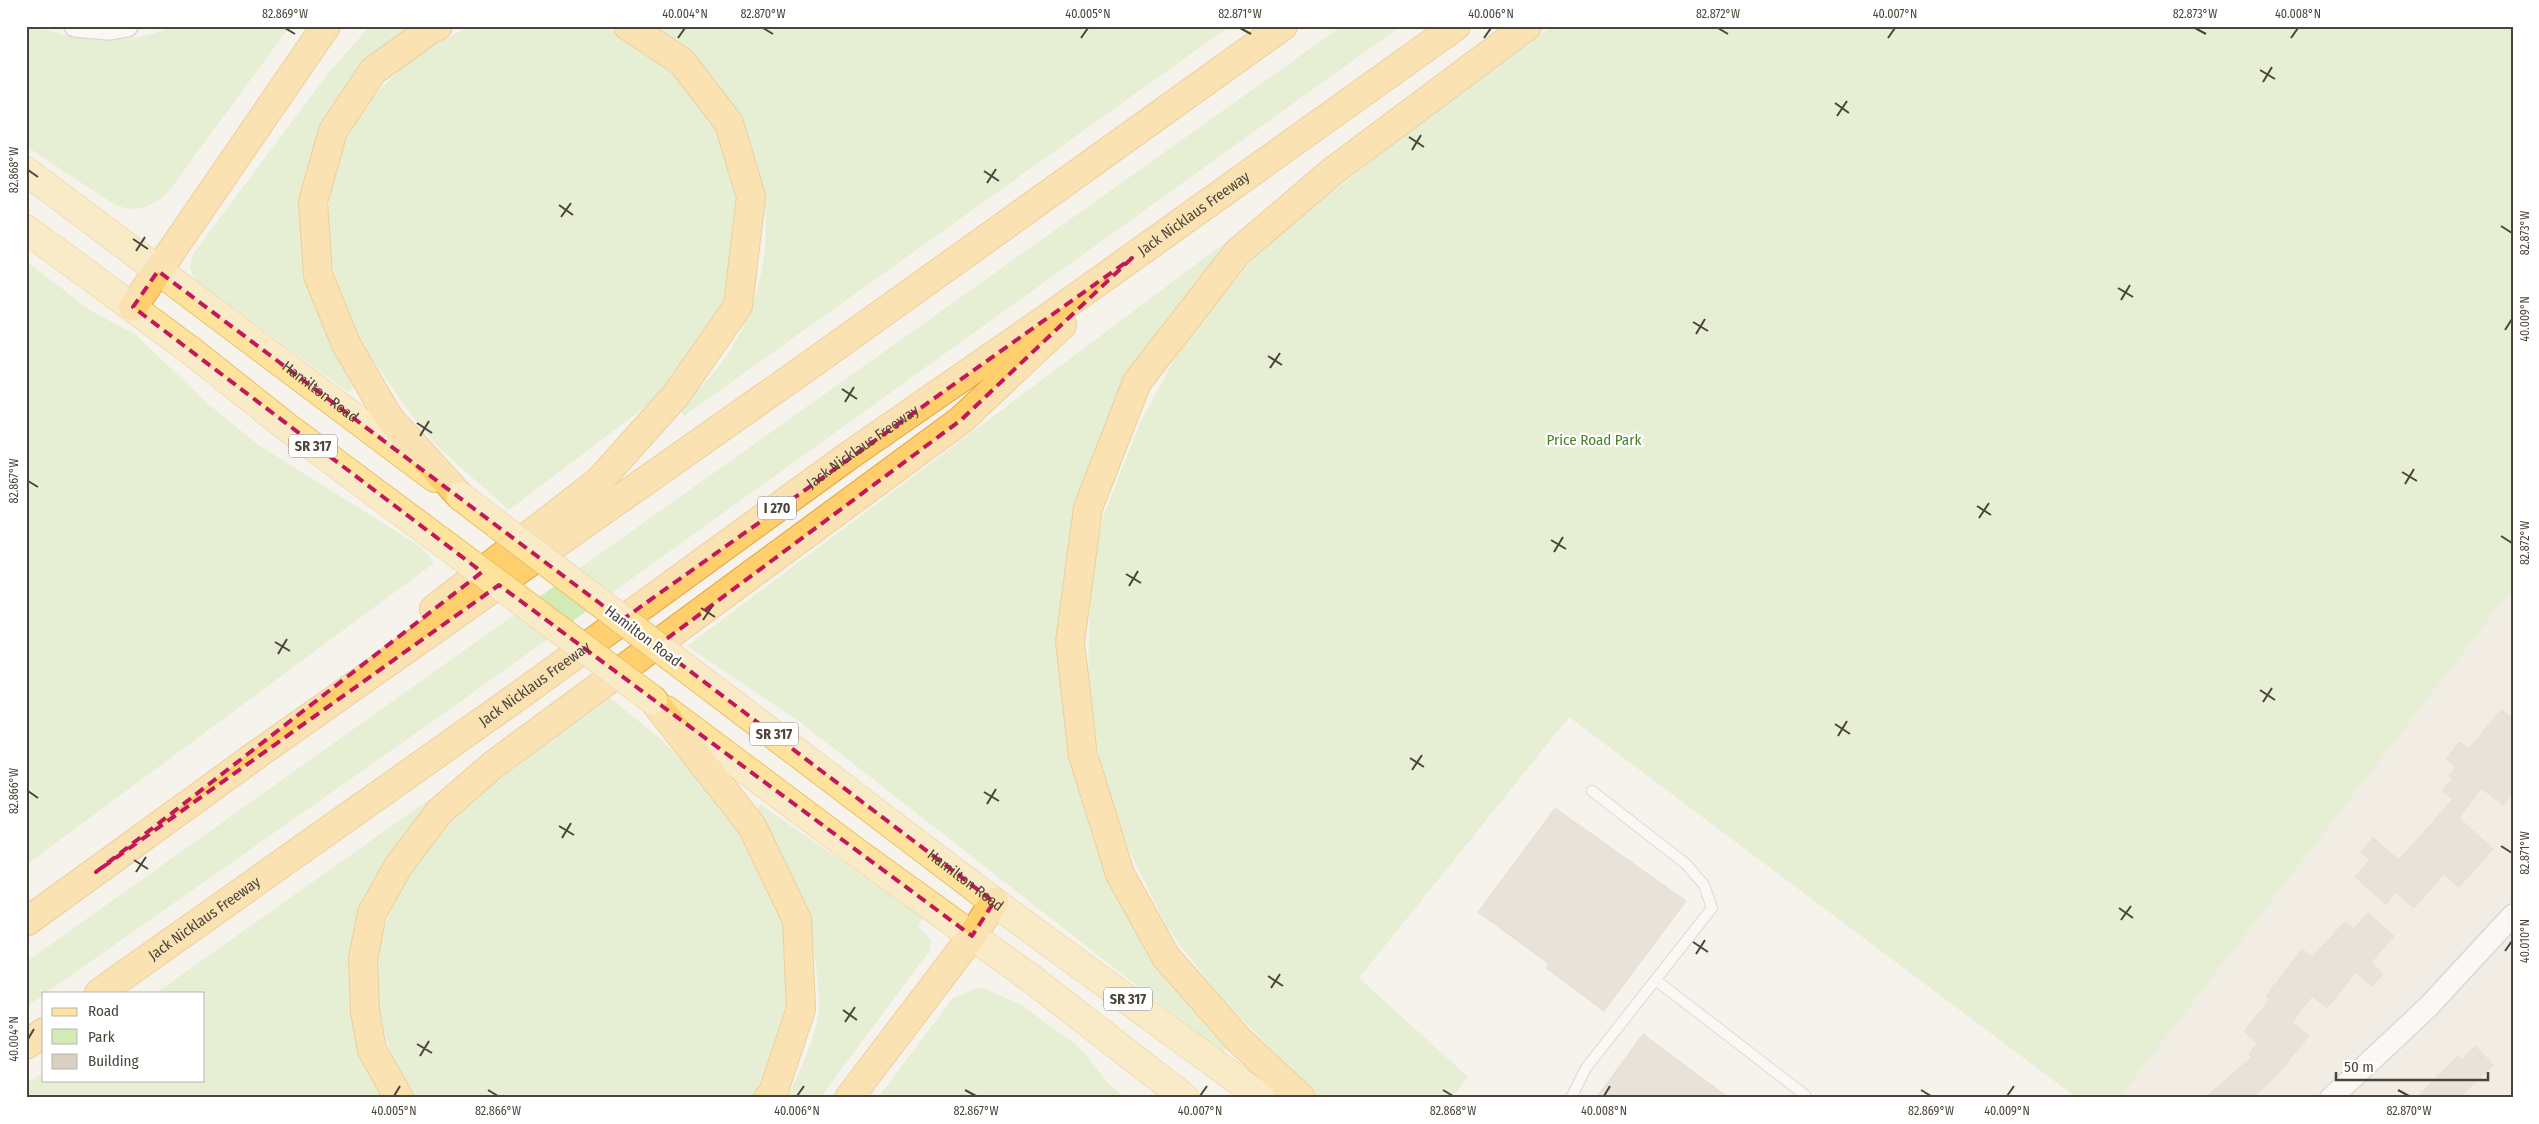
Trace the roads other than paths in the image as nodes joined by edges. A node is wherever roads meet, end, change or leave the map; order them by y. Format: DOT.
graph roads {
  1 [pos="75,26"];
  2 [pos="127,26"];
  3 [pos="326,26"];
  4 [pos="438,26"];
  5 [pos="628,26"];
  6 [pos="1283,26"];
  7 [pos="1456,26"];
  8 [pos="1527,26"];
  9 [pos="26,172"];
  10 [pos="26,229"];
  11 [pos="1132,258"];
  12 [pos="158,270"];
  13 [pos="133,307"];
  14 [pos="460,496"];
  15 [pos="653,700"];
  16 [pos="1592,791"];
  17 [pos="96,872"];
  18 [pos="994,902"];
  19 [pos="2513,915"];
  20 [pos="26,922"];
  21 [pos="972,936"];
  22 [pos="1657,981"];
  23 [pos="100,992"];
  24 [pos="42,1033"];
  25 [pos="26,1045"];
  26 [pos="1805,1095"];
  27 [pos="399,1098"];
  28 [pos="768,1098"];
  29 [pos="849,1098"];
  30 [pos="1185,1098"];
  31 [pos="1262,1098"];
  32 [pos="1301,1098"];
  33 [pos="1571,1098"];
  34 [pos="2331,1098"];
  1 -- 2 [label="street"];
  3 -- 12 [label="highway"];
  4 -- 14 [label="highway"];
  5 -- 17 [label="highway"];
  6 -- 17 [label="highway"];
  7 -- 11 [label="highway, Jack Nicklaus Freeway / I 270"];
  8 -- 32 [label="highway"];
  9 -- 12 [label="main road, Hamilton Road / SR 317"];
  10 -- 13 [label="main road, SR 317"];
  11 -- 23 [label="highway, Jack Nicklaus Freeway / I 270"];
  11 -- 27 [label="highway"];
  12 -- 13 [label="highway"];
  12 -- 14 [label="main road, Hamilton Road / SR 317"];
  13 -- 15 [label="main road, SR 317, bridge"];
  14 -- 18 [label="main road, Hamilton Road / SR 317, bridge"];
  15 -- 21 [label="main road, SR 317"];
  15 -- 28 [label="highway"];
  16 -- 22 [label="lane"];
  17 -- 20 [label="highway"];
  18 -- 21 [label="highway"];
  18 -- 31 [label="main road, Hamilton Road / SR 317"];
  19 -- 34 [label="street"];
  21 -- 29 [label="highway"];
  21 -- 30 [label="main road, SR 317"];
  22 -- 26 [label="lane"];
  22 -- 33 [label="lane"];
  24 -- 25 [label="highway"];
}
